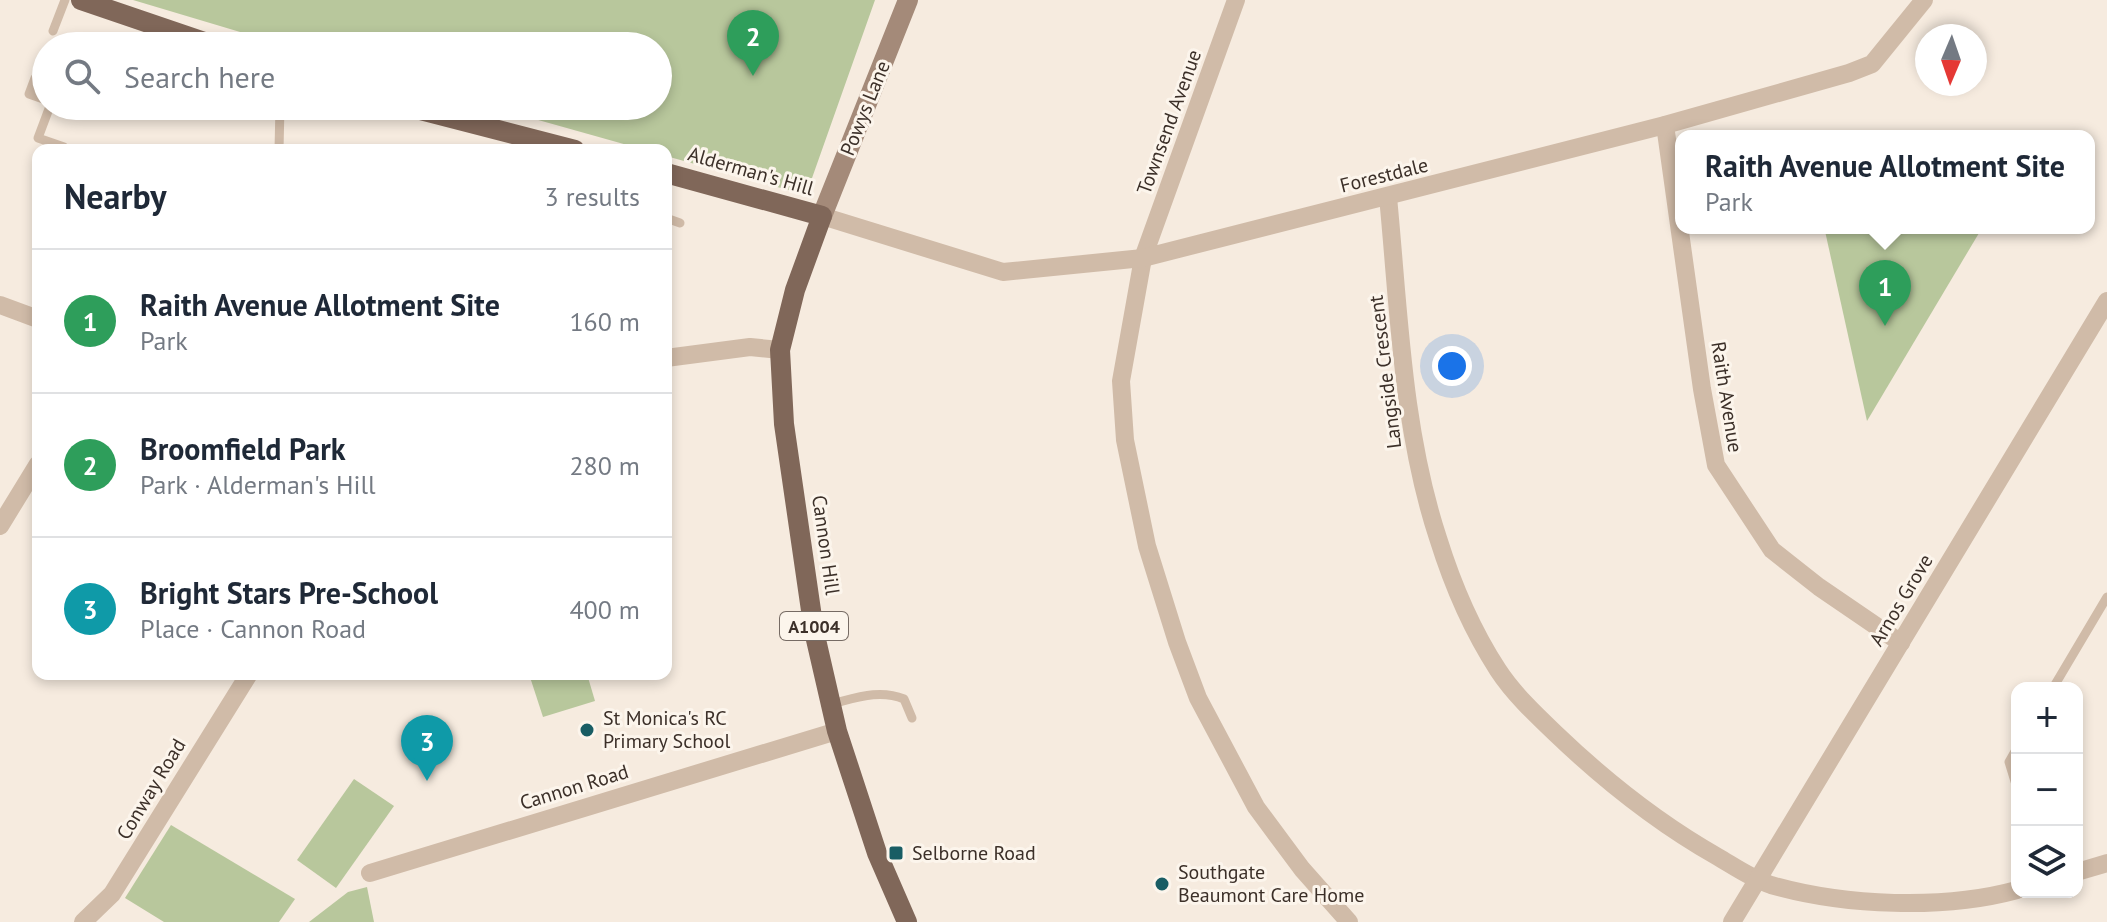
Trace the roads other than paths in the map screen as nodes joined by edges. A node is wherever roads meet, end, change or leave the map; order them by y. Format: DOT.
graph roads {
  1 [pos="65,0"];
  2 [pos="81,0"];
  3 [pos="908,0"];
  4 [pos="1236,0"];
  5 [pos="1924,0"];
  6 [pos="53,31"];
  7 [pos="175,32"];
  8 [pos="45,120"];
  9 [pos="280,120"];
  10 [pos="445,120"];
  11 [pos="1665,125"];
  12 [pos="508,142"];
  13 [pos="55,144"];
  14 [pos="279,144"];
  15 [pos="672,175"];
  16 [pos="1675,196"];
  17 [pos="1388,197"];
  18 [pos="822,216"];
  19 [pos="672,220"];
  20 [pos="680,223"];
  21 [pos="1680,234"];
  22 [pos="1143,258"];
  23 [pos="2107,301"];
  24 [pos="0,305"];
  25 [pos="32,317"];
  26 [pos="780,350"];
  27 [pos="672,357"];
  28 [pos="32,474"];
  29 [pos="0,526"];
  30 [pos="2107,597"];
  31 [pos="1901,643"];
  32 [pos="245,680"];
  33 [pos="2057,682"];
  34 [pos="831,704"];
  35 [pos="912,718"];
  36 [pos="837,731"];
  37 [pos="2107,863"];
  38 [pos="2083,870"];
  39 [pos="370,873"];
  40 [pos="1758,880"];
  41 [pos="2011,892"];
  42 [pos="83,922"];
  43 [pos="907,922"];
  44 [pos="1349,922"];
  45 [pos="1732,922"];
  1 -- 6 [label="lane"];
  2 -- 7 [label="main road"];
  3 -- 18 [label="main road, Powys Lane"];
  4 -- 22 [label="street, Townsend Avenue"];
  5 -- 11 [label="street, Forestdale"];
  8 -- 13 [label="lane"];
  9 -- 14 [label="lane"];
  10 -- 12 [label="main road"];
  11 -- 16 [label="street, Raith Avenue"];
  11 -- 17 [label="street, Forestdale"];
  15 -- 18 [label="main road, Alderman's Hill"];
  17 -- 22 [label="street, Forestdale"];
  17 -- 40 [label="street, Langside Crescent"];
  18 -- 22 [label="street, Forestdale"];
  18 -- 26 [label="main road, Cannon Hill / A1004"];
  19 -- 20 [label="lane"];
  21 -- 31 [label="street, Raith Avenue"];
  22 -- 44 [label="street, Townsend Avenue"];
  23 -- 31 [label="street, Arnos Grove"];
  24 -- 25 [label="street"];
  26 -- 27 [label="street"];
  26 -- 34 [label="main road, Cannon Hill / A1004"];
  28 -- 29 [label="street"];
  30 -- 33 [label="lane"];
  31 -- 40 [label="street, Arnos Grove"];
  32 -- 42 [label="street, Conway Road"];
  34 -- 35 [label="lane"];
  34 -- 36 [label="main road, Cannon Hill / A1004"];
  36 -- 39 [label="street, Cannon Road"];
  36 -- 43 [label="main road, Cannon Hill / A1004"];
  37 -- 38 [label="street"];
  40 -- 41 [label="street, Langside Crescent"];
  40 -- 45 [label="street, Arnos Grove"];
}
